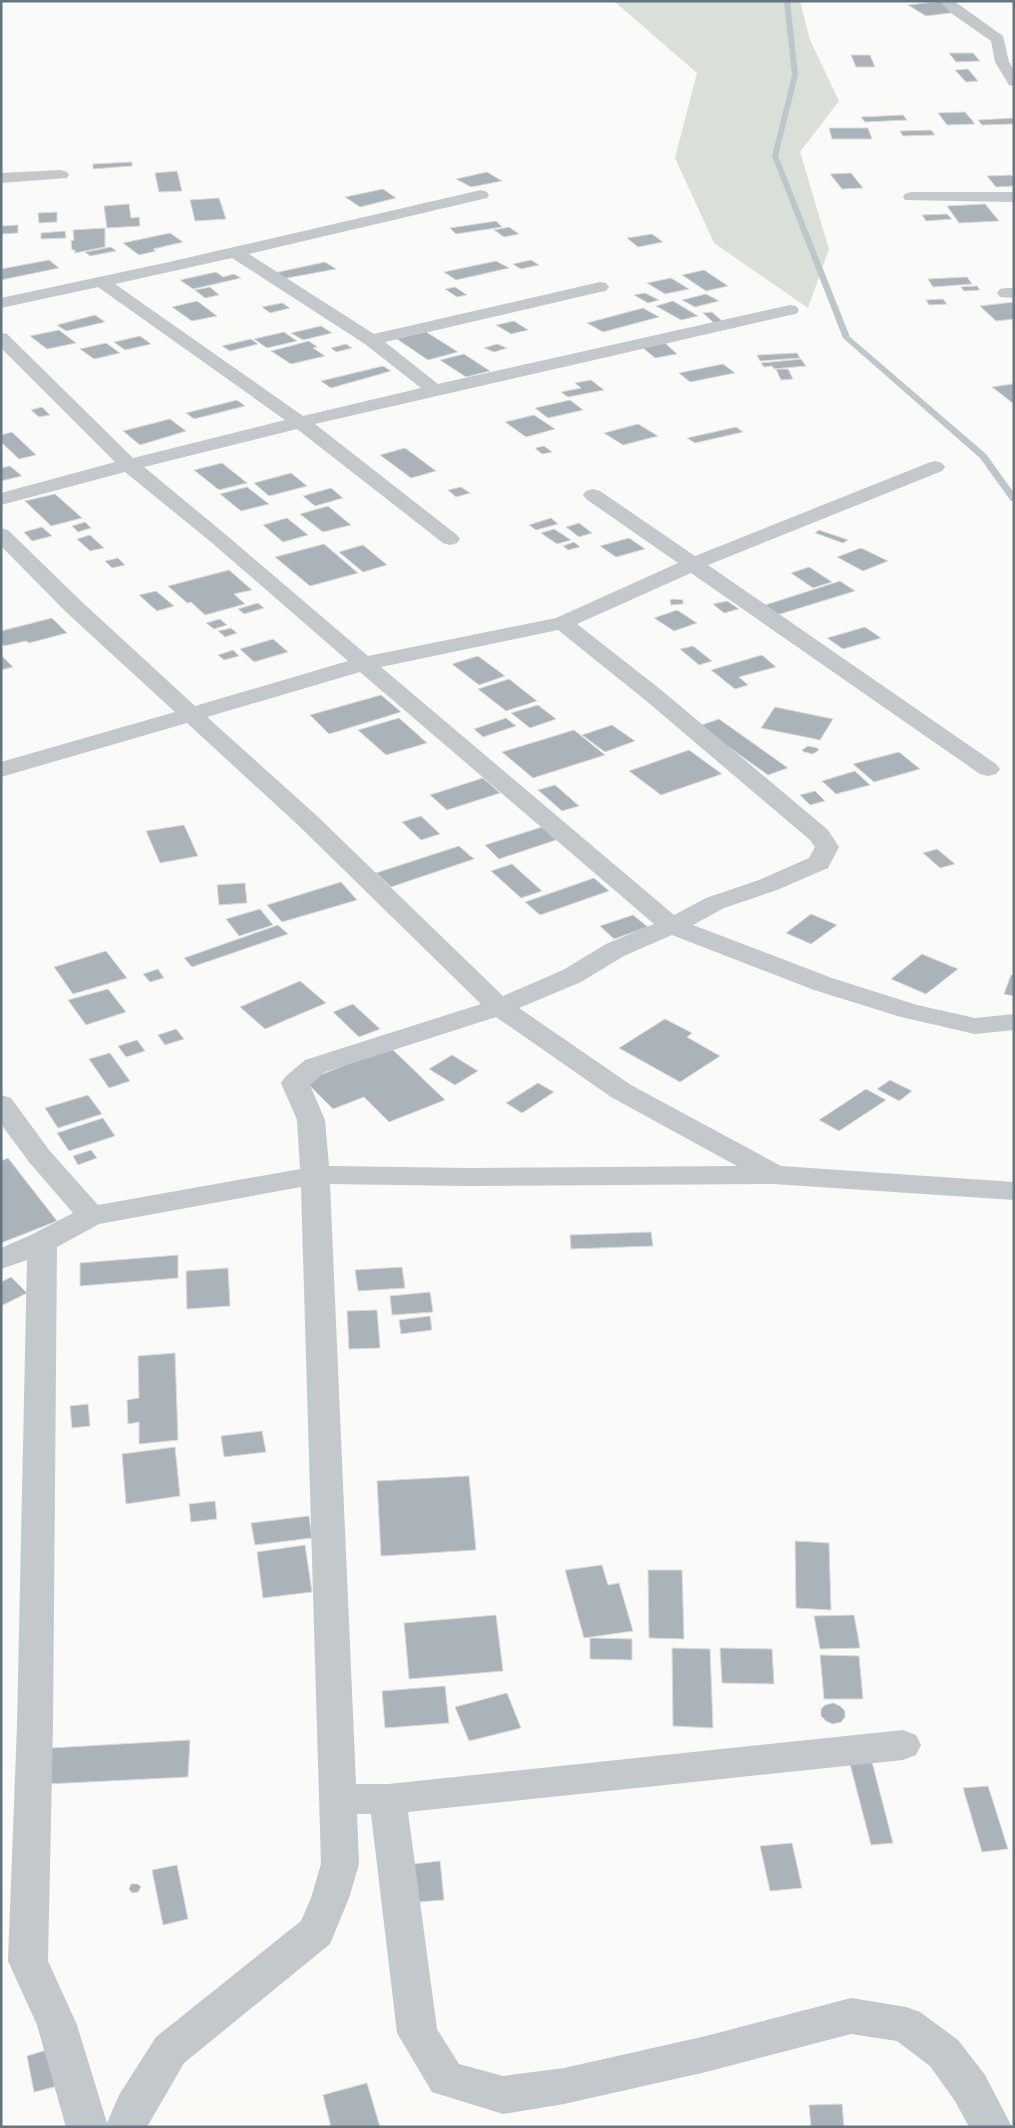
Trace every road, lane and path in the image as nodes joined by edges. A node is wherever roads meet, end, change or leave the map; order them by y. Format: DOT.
graph roads {
  1 [pos="946,1"];
  2 [pos="1014,37"];
  3 [pos="998,39"];
  4 [pos="1008,62"];
  5 [pos="1014,82"];
  6 [pos="61,175"];
  7 [pos="1,178"];
  8 [pos="481,195"];
  9 [pos="910,197"];
  10 [pos="1014,197"];
  11 [pos="233,251"];
  12 [pos="102,282"];
  13 [pos="600,287"];
  14 [pos="1,303"];
  15 [pos="790,310"];
  16 [pos="1,338"];
  17 [pos="371,340"];
  18 [pos="436,391"];
  19 [pos="300,422"];
  20 [pos="128,464"];
  21 [pos="934,467"];
  22 [pos="593,495"];
  23 [pos="1,499"];
  24 [pos="1,534"];
  25 [pos="450,539"];
  26 [pos="691,564"];
  27 [pos="562,623"];
  28 [pos="362,664"];
  29 [pos="190,714"];
  30 [pos="4,765"];
  31 [pos="988,769"];
  32 [pos="672,926"];
  33 [pos="499,1007"];
  34 [pos="1014,1022"];
  35 [pos="1,1104"];
  36 [pos="316,1175"];
  37 [pos="774,1175"];
  38 [pos="1014,1191"];
  39 [pos="91,1216"];
  40 [pos="42,1242"];
  41 [pos="1,1259"];
  42 [pos="903,1745"];
  43 [pos="337,1799"];
  44 [pos="388,1799"];
  45 [pos="88,2127"];
  46 [pos="126,2127"];
  47 [pos="991,2127"];
  1 -- 3 [label="street"];
  2 -- 3 [label="street"];
  3 -- 4 [label="street"];
  4 -- 5 [label="street"];
  6 -- 7 [label="street"];
  8 -- 11 [label="street"];
  9 -- 10 [label="street"];
  11 -- 12 [label="street"];
  11 -- 17 [label="street"];
  12 -- 14 [label="street"];
  12 -- 19 [label="street"];
  13 -- 17 [label="street"];
  15 -- 18 [label="street"];
  16 -- 20 [label="street"];
  17 -- 18 [label="street"];
  18 -- 19 [label="street"];
  19 -- 20 [label="street"];
  19 -- 25 [label="street"];
  20 -- 23 [label="street"];
  20 -- 28 [label="street"];
  21 -- 26 [label="street"];
  22 -- 26 [label="street"];
  24 -- 29 [label="street"];
  26 -- 27 [label="street"];
  26 -- 31 [label="street"];
  27 -- 28 [label="street"];
  27 -- 32 [label="street"];
  28 -- 29 [label="street"];
  28 -- 32 [label="street"];
  29 -- 30 [label="street"];
  29 -- 33 [label="street"];
  32 -- 33 [label="street"];
  32 -- 34 [label="street"];
  33 -- 36 [label="street"];
  33 -- 37 [label="street"];
  35 -- 39 [label="street"];
  36 -- 37 [label="street"];
  36 -- 39 [label="street"];
  36 -- 43 [label="street"];
  37 -- 38 [label="street"];
  39 -- 40 [label="street"];
  40 -- 41 [label="street"];
  40 -- 45 [label="street"];
  42 -- 44 [label="street"];
  43 -- 44 [label="street"];
  43 -- 46 [label="street"];
  44 -- 47 [label="street"];
}
